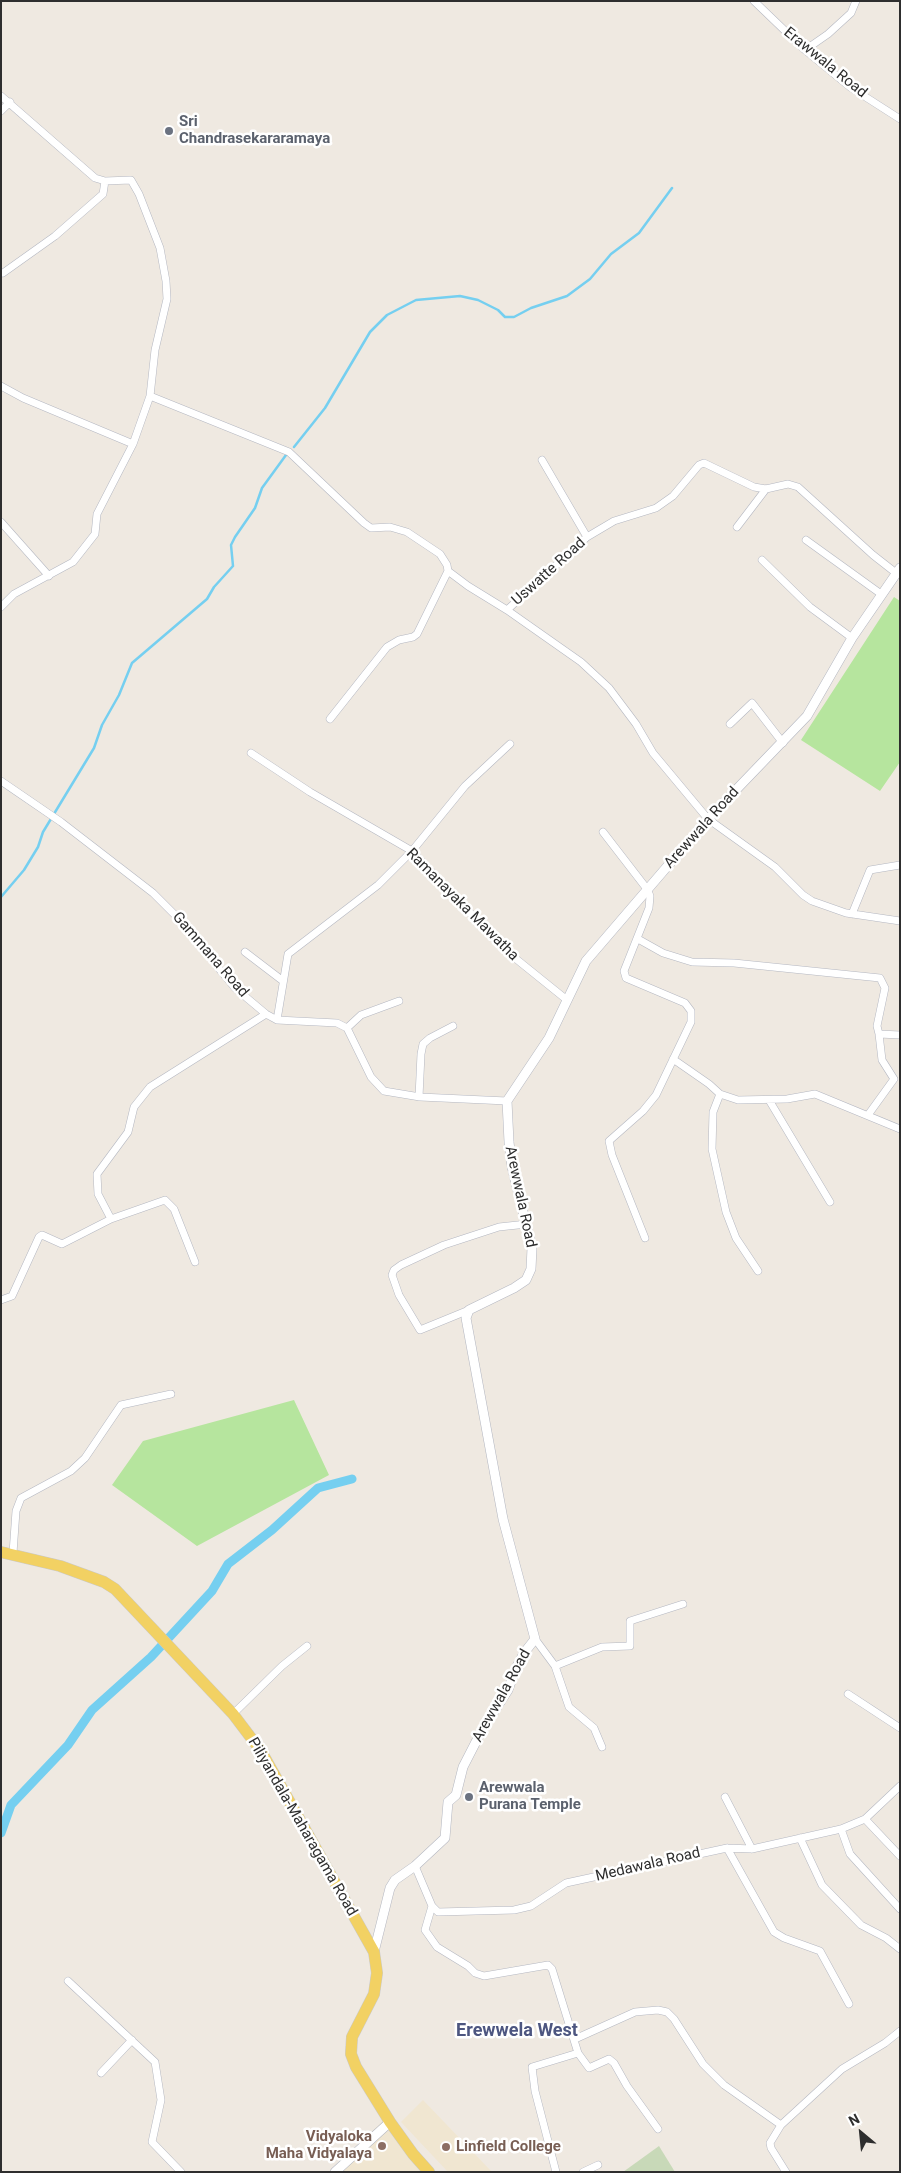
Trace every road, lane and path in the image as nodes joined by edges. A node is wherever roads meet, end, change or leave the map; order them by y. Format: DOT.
graph roads {
  1 [pos="754,1"];
  2 [pos="856,1"];
  3 [pos="805,50"];
  4 [pos="1,96"];
  5 [pos="10,102"];
  6 [pos="1,111"];
  7 [pos="900,119"];
  8 [pos="105,182"];
  9 [pos="3,273"];
  10 [pos="1,386"];
  11 [pos="150,396"];
  12 [pos="134,444"];
  13 [pos="542,460"];
  14 [pos="766,489"];
  15 [pos="1,522"];
  16 [pos="737,527"];
  17 [pos="587,537"];
  18 [pos="806,540"];
  19 [pos="762,560"];
  20 [pos="898,570"];
  21 [pos="448,571"];
  22 [pos="49,576"];
  23 [pos="882,594"];
  24 [pos="1,607"];
  25 [pos="507,610"];
  26 [pos="852,638"];
  27 [pos="330,719"];
  28 [pos="730,724"];
  29 [pos="782,743"];
  30 [pos="510,744"];
  31 [pos="251,753"];
  32 [pos="1,780"];
  33 [pos="708,819"];
  34 [pos="603,832"];
  35 [pos="412,851"];
  36 [pos="900,865"];
  37 [pos="647,889"];
  38 [pos="852,914"];
  39 [pos="900,921"];
  40 [pos="638,939"];
  41 [pos="245,952"];
  42 [pos="283,981"];
  43 [pos="567,1000"];
  44 [pos="399,1001"];
  45 [pos="266,1014"];
  46 [pos="277,1020"];
  47 [pos="453,1026"];
  48 [pos="347,1028"];
  49 [pos="879,1034"];
  50 [pos="900,1035"];
  51 [pos="673,1059"];
  52 [pos="720,1094"];
  53 [pos="419,1097"];
  54 [pos="769,1100"];
  55 [pos="507,1102"];
  56 [pos="868,1115"];
  57 [pos="900,1129"];
  58 [pos="830,1202"];
  59 [pos="111,1220"];
  60 [pos="527,1224"];
  61 [pos="645,1238"];
  62 [pos="195,1262"];
  63 [pos="758,1271"];
  64 [pos="1,1300"];
  65 [pos="469,1310"];
  66 [pos="171,1394"];
  67 [pos="7,1552"];
  68 [pos="683,1604"];
  69 [pos="535,1639"];
  70 [pos="307,1646"];
  71 [pos="554,1666"];
  72 [pos="848,1694"];
  73 [pos="233,1714"];
  74 [pos="900,1728"];
  75 [pos="602,1747"];
  76 [pos="900,1786"];
  77 [pos="725,1797"];
  78 [pos="865,1819"];
  79 [pos="841,1829"];
  80 [pos="800,1838"];
  81 [pos="727,1848"];
  82 [pos="752,1849"];
  83 [pos="900,1856"];
  84 [pos="415,1866"];
  85 [pos="432,1906"];
  86 [pos="900,1909"];
  87 [pos="900,1950"];
  88 [pos="374,1952"];
  89 [pos="68,1981"];
  90 [pos="849,2004"];
  91 [pos="900,2031"];
  92 [pos="575,2039"];
  93 [pos="132,2040"];
  94 [pos="578,2053"];
  95 [pos="101,2073"];
  96 [pos="390,2122"];
  97 [pos="781,2125"];
  98 [pos="658,2129"];
  99 [pos="598,2165"];
  100 [pos="178,2171"];
  101 [pos="335,2172"];
  102 [pos="429,2172"];
  103 [pos="556,2172"];
  104 [pos="583,2172"];
  105 [pos="786,2172"];
  1 -- 3 [label="street, Erawwala Road"];
  2 -- 3 [label="street"];
  3 -- 7 [label="street, Erawwala Road"];
  4 -- 5 [label="street"];
  5 -- 6 [label="street"];
  5 -- 8 [label="street"];
  8 -- 9 [label="street"];
  8 -- 11 [label="street"];
  10 -- 12 [label="street"];
  11 -- 12 [label="street"];
  11 -- 21 [label="street, Uswatte Road"];
  12 -- 22 [label="street"];
  13 -- 17 [label="street"];
  14 -- 16 [label="street"];
  14 -- 17 [label="street, Uswatte Road"];
  14 -- 20 [label="street, Uswatte Road"];
  15 -- 22 [label="street"];
  17 -- 25 [label="street, Uswatte Road"];
  18 -- 23 [label="street"];
  19 -- 26 [label="street"];
  20 -- 23 [label="street, Arewwala Road"];
  21 -- 25 [label="street, Uswatte Road"];
  21 -- 27 [label="street"];
  22 -- 24 [label="street"];
  23 -- 26 [label="street, Arewwala Road"];
  25 -- 33 [label="street"];
  26 -- 29 [label="street, Arewwala Road"];
  28 -- 29 [label="street"];
  29 -- 33 [label="street, Arewwala Road"];
  30 -- 35 [label="street"];
  31 -- 35 [label="street, Ramanayaka Mawatha"];
  32 -- 45 [label="street, Gammana Road"];
  33 -- 37 [label="street, Arewwala Road"];
  33 -- 38 [label="street"];
  34 -- 37 [label="street"];
  35 -- 42 [label="street"];
  35 -- 43 [label="street, Ramanayaka Mawatha"];
  36 -- 38 [label="street"];
  37 -- 40 [label="street"];
  37 -- 43 [label="street, Arewwala Road"];
  38 -- 39 [label="street"];
  40 -- 49 [label="street"];
  40 -- 51 [label="street"];
  41 -- 42 [label="street"];
  42 -- 46 [label="street"];
  43 -- 55 [label="street, Arewwala Road"];
  44 -- 48 [label="street"];
  45 -- 46 [label="street, Gammana Road"];
  45 -- 59 [label="street"];
  46 -- 48 [label="street, Gammana Road"];
  47 -- 53 [label="street"];
  48 -- 53 [label="street"];
  49 -- 50 [label="street"];
  49 -- 56 [label="street"];
  51 -- 52 [label="street"];
  51 -- 61 [label="street"];
  52 -- 54 [label="street"];
  52 -- 63 [label="street"];
  53 -- 55 [label="street"];
  54 -- 56 [label="street"];
  54 -- 58 [label="street"];
  55 -- 60 [label="street, Arewwala Road"];
  56 -- 57 [label="street"];
  59 -- 62 [label="street"];
  59 -- 64 [label="street"];
  60 -- 65 [label="street, Arewwala Road"];
  60 -- 65 [label="street"];
  65 -- 69 [label="street, Arewwala Road"];
  66 -- 67 [label="street"];
  67 -- 73 [label="main road, Piliyandala-Maharagama Road"];
  68 -- 71 [label="street"];
  69 -- 71 [label="street"];
  69 -- 84 [label="street, Arewwala Road"];
  70 -- 73 [label="street"];
  71 -- 75 [label="street"];
  72 -- 74 [label="street"];
  73 -- 88 [label="main road, Piliyandala-Maharagama Road"];
  76 -- 78 [label="street, Medawala Road"];
  77 -- 82 [label="street"];
  78 -- 79 [label="street, Medawala Road"];
  78 -- 83 [label="street"];
  79 -- 80 [label="street, Medawala Road"];
  79 -- 86 [label="street"];
  80 -- 82 [label="street, Medawala Road"];
  80 -- 87 [label="street"];
  81 -- 82 [label="street, Medawala Road"];
  81 -- 85 [label="street, Medawala Road"];
  81 -- 90 [label="street"];
  84 -- 85 [label="street"];
  84 -- 88 [label="street, Arewwala Road"];
  85 -- 92 [label="street"];
  88 -- 96 [label="main road, Piliyandala-Maharagama Road"];
  89 -- 93 [label="street"];
  91 -- 97 [label="street"];
  92 -- 94 [label="street"];
  92 -- 97 [label="street"];
  93 -- 95 [label="street"];
  93 -- 100 [label="street"];
  94 -- 98 [label="street"];
  94 -- 103 [label="street"];
  96 -- 101 [label="street"];
  96 -- 102 [label="main road, Piliyandala-Maharagama Road"];
  97 -- 105 [label="street"];
  99 -- 104 [label="street"];
}
